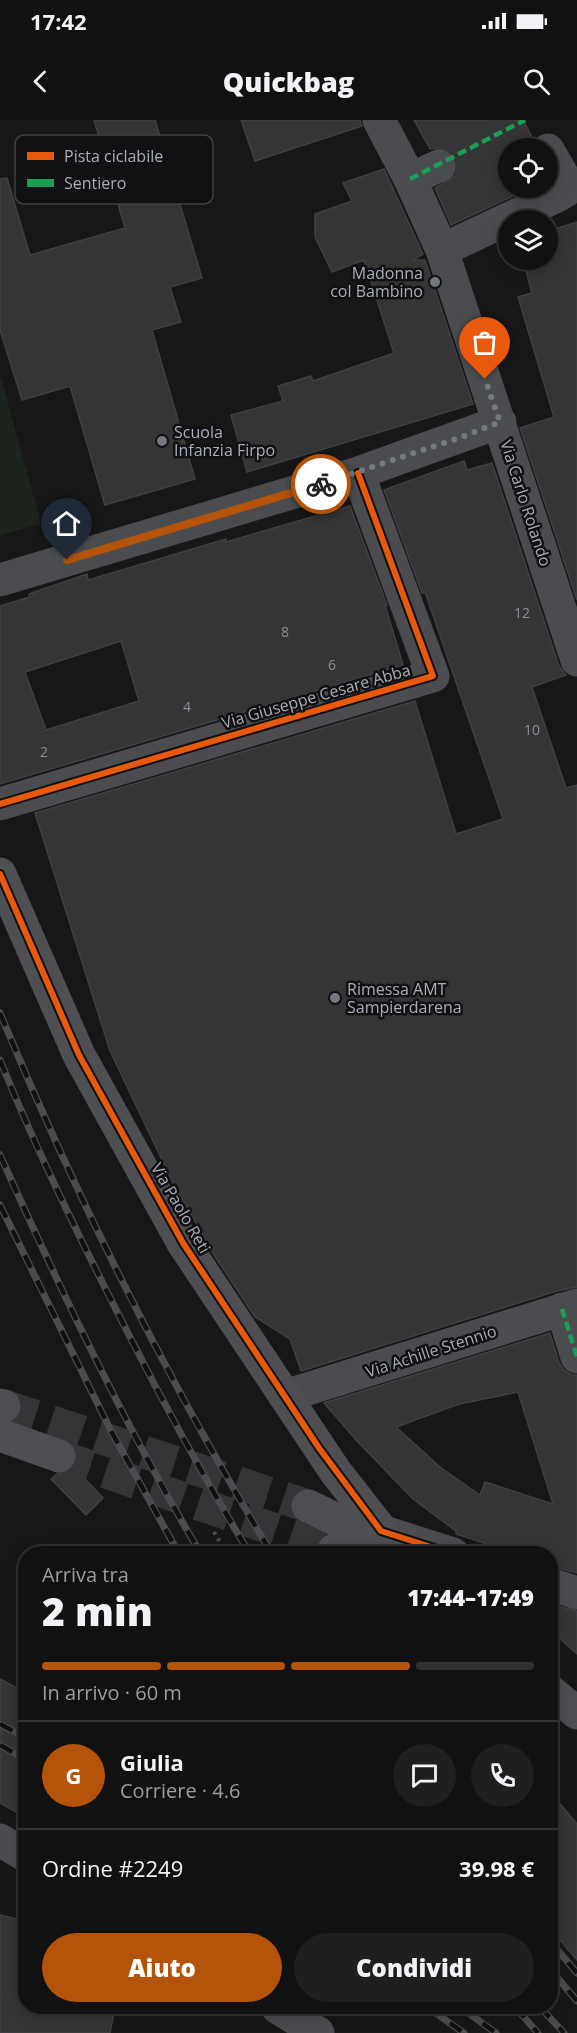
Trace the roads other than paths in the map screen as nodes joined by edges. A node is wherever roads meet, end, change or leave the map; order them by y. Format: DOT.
graph roads {
  1 [pos="379,120"];
  2 [pos="558,164"];
  3 [pos="573,186"];
  4 [pos="442,250"];
  5 [pos="500,422"];
  6 [pos="358,473"];
  7 [pos="0,580"];
  8 [pos="577,660"];
  9 [pos="0,804"];
  10 [pos="0,874"];
  11 [pos="570,1307"];
  12 [pos="577,1357"];
  13 [pos="285,1396"];
  14 [pos="1,1416"];
  15 [pos="59,1456"];
  16 [pos="308,1506"];
  17 [pos="388,1546"];
  18 [pos="558,1587"];
  19 [pos="577,1593"];
  20 [pos="558,1698"];
  21 [pos="577,1713"];
  22 [pos="0,1840"];
  23 [pos="18,1851"];
  24 [pos="289,2014"];
  25 [pos="318,2033"];
  1 -- 4 [label="street, Via Carlo Rolando"];
  2 -- 3 [label="street"];
  3 -- 4 [label="street"];
  4 -- 5 [label="street, Via Carlo Rolando"];
  5 -- 6 [label="street"];
  5 -- 8 [label="street, Via Carlo Rolando"];
  6 -- 7 [label="street"];
  6 -- 9 [label="street, Via Giuseppe Cesare Abba"];
  10 -- 13 [label="main road, Via Paolo Reti"];
  11 -- 12 [label="street"];
  11 -- 13 [label="street, Via Achille Stennio"];
  13 -- 17 [label="main road, Via Paolo Reti"];
  14 -- 15 [label="main road"];
  16 -- 17 [label="main road"];
  18 -- 19 [label="street"];
  20 -- 21 [label="main road"];
  22 -- 23 [label="street"];
  24 -- 25 [label="street"];
}
